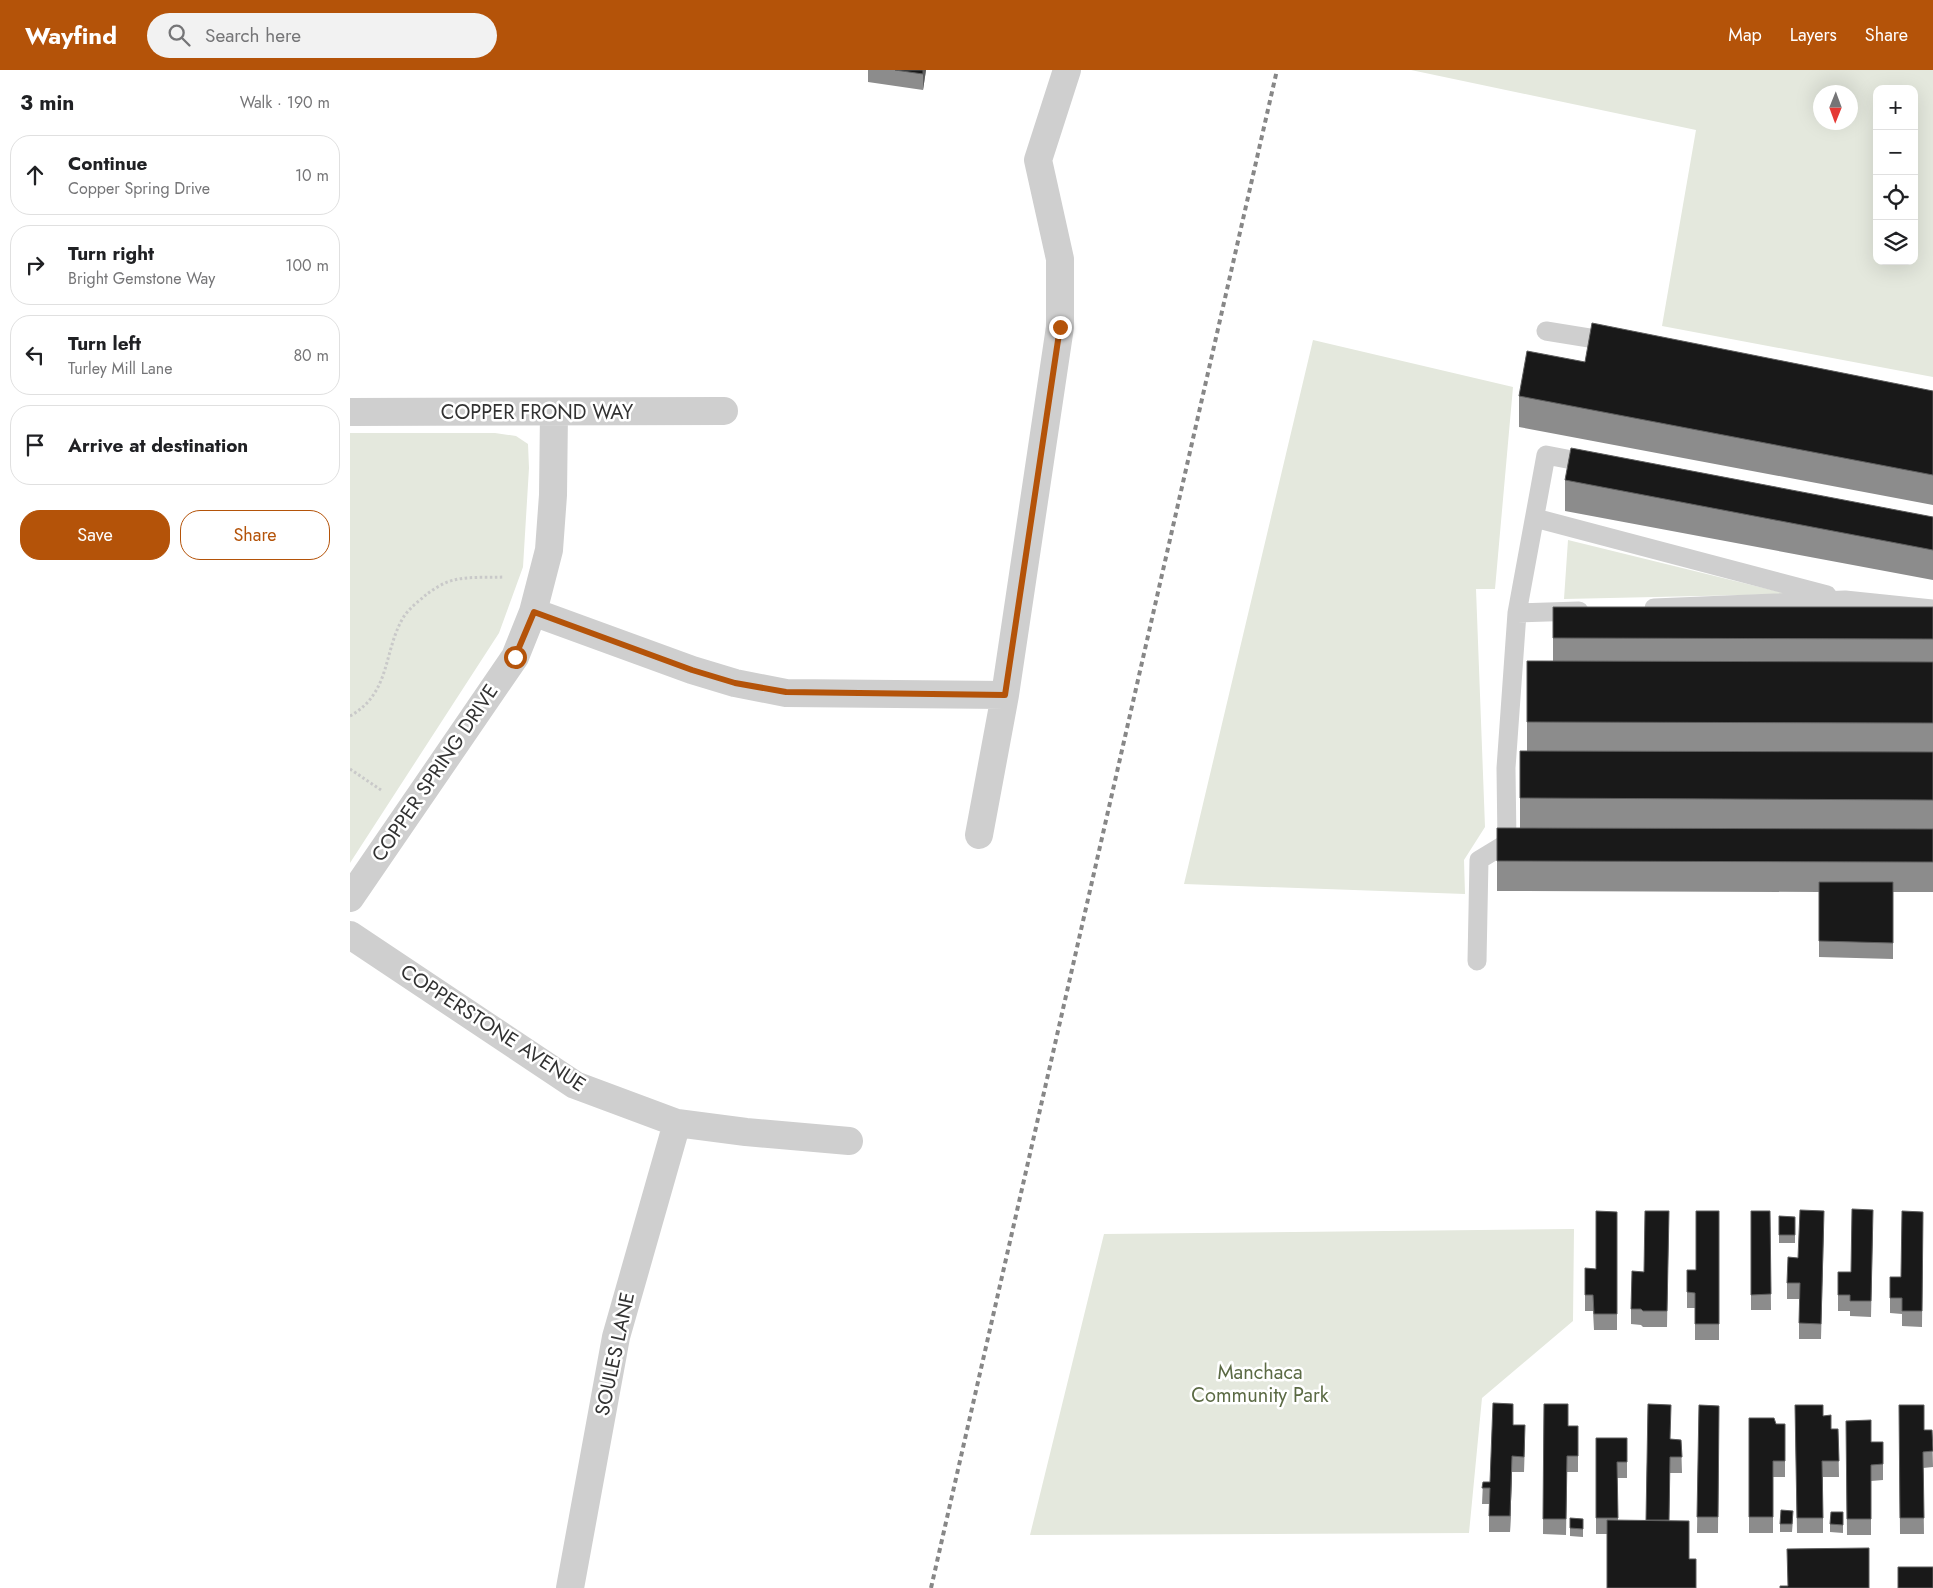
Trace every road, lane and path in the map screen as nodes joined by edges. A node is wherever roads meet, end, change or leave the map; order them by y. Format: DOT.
graph roads {
  1 [pos="1067,70"];
  2 [pos="1546,330"];
  3 [pos="1633,345"];
  4 [pos="724,411"];
  5 [pos="350,412"];
  6 [pos="554,412"];
  7 [pos="1614,468"];
  8 [pos="1535,518"];
  9 [pos="504,577"];
  10 [pos="1845,600"];
  11 [pos="1636,608"];
  12 [pos="1933,609"];
  13 [pos="1597,610"];
  14 [pos="534,612"];
  15 [pos="1517,613"];
  16 [pos="1513,676"];
  17 [pos="1533,676"];
  18 [pos="1005,695"];
  19 [pos="350,716"];
  20 [pos="1506,768"];
  21 [pos="1526,768"];
  22 [pos="350,769"];
  23 [pos="381,790"];
  24 [pos="979,835"];
  25 [pos="1507,843"];
  26 [pos="1537,843"];
  27 [pos="350,898"];
  28 [pos="350,935"];
  29 [pos="1477,961"];
  30 [pos="678,1123"];
  31 [pos="849,1141"];
  32 [pos="570,1588"];
  1 -- 18 [label="street"];
  2 -- 3 [label="lane"];
  4 -- 6 [label="street, COPPER FROND WAY"];
  5 -- 6 [label="street, COPPER FROND WAY"];
  6 -- 14 [label="street, COPPER SPRING DRIVE"];
  7 -- 8 [label="lane"];
  8 -- 10 [label="lane"];
  8 -- 15 [label="lane"];
  9 -- 19 [label="path"];
  10 -- 11 [label="lane"];
  10 -- 12 [label="lane"];
  13 -- 15 [label="lane"];
  14 -- 18 [label="street"];
  14 -- 27 [label="street, COPPER SPRING DRIVE"];
  15 -- 16 [label="lane"];
  16 -- 17 [label="lane"];
  16 -- 20 [label="lane"];
  18 -- 24 [label="street"];
  20 -- 21 [label="lane"];
  20 -- 25 [label="lane"];
  22 -- 23 [label="path"];
  25 -- 26 [label="lane"];
  25 -- 29 [label="lane"];
  28 -- 30 [label="street, COPPERSTONE AVENUE"];
  30 -- 31 [label="street, COPPERSTONE AVENUE"];
  30 -- 32 [label="street, SOULES LANE"];
}
